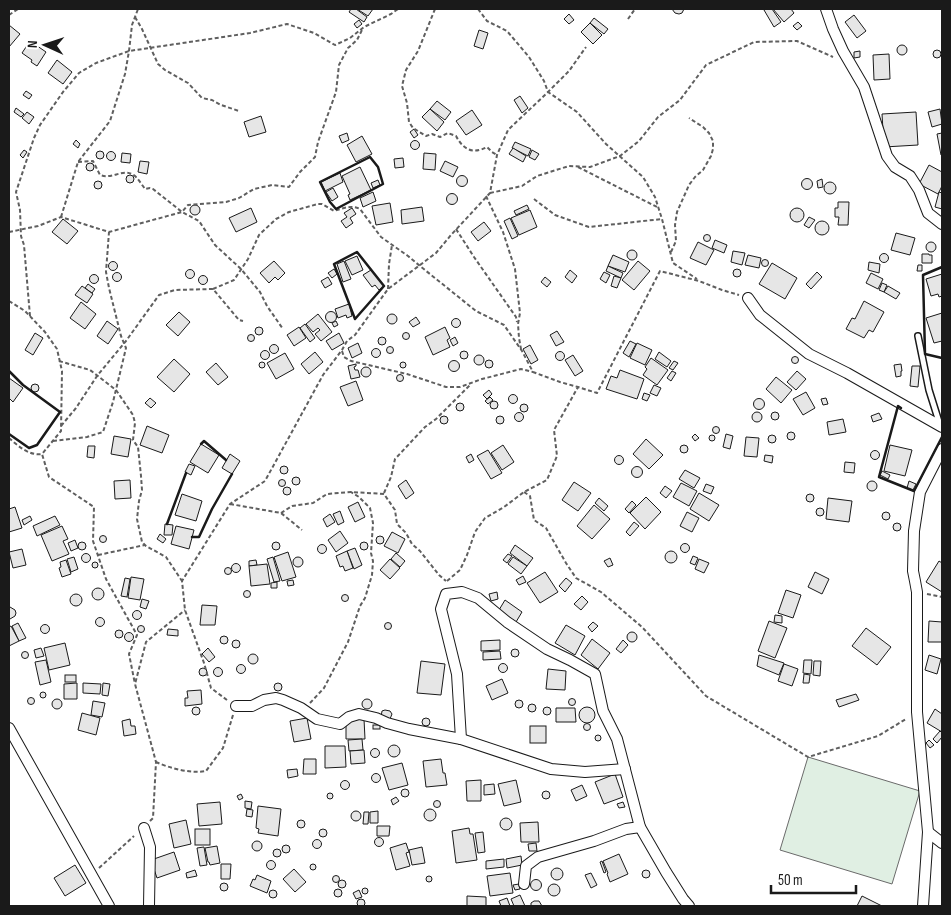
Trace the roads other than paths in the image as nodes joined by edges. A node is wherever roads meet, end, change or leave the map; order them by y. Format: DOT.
graph roads {
  1 [pos="826,9"];
  2 [pos="942,224"];
  3 [pos="748,298"];
  4 [pos="918,336"];
  5 [pos="941,426"];
  6 [pos="942,450"];
  7 [pos="236,706"];
  8 [pos="9,728"];
  9 [pos="461,739"];
  10 [pos="625,769"];
  11 [pos="640,827"];
  12 [pos="144,828"];
  13 [pos="928,832"];
  14 [pos="942,842"];
  15 [pos="524,884"];
  16 [pos="683,904"];
  17 [pos="109,906"];
  18 [pos="149,906"];
  19 [pos="923,906"];
  1 -- 2 [label="street"];
  3 -- 5 [label="street"];
  4 -- 5 [label="lane"];
  6 -- 13 [label="street"];
  7 -- 9 [label="street"];
  8 -- 17 [label="street"];
  9 -- 10 [label="street"];
  9 -- 10 [label="street"];
  10 -- 11 [label="street"];
  11 -- 15 [label="street"];
  11 -- 16 [label="street"];
  12 -- 18 [label="street"];
  13 -- 14 [label="street"];
  13 -- 19 [label="street"];
}
